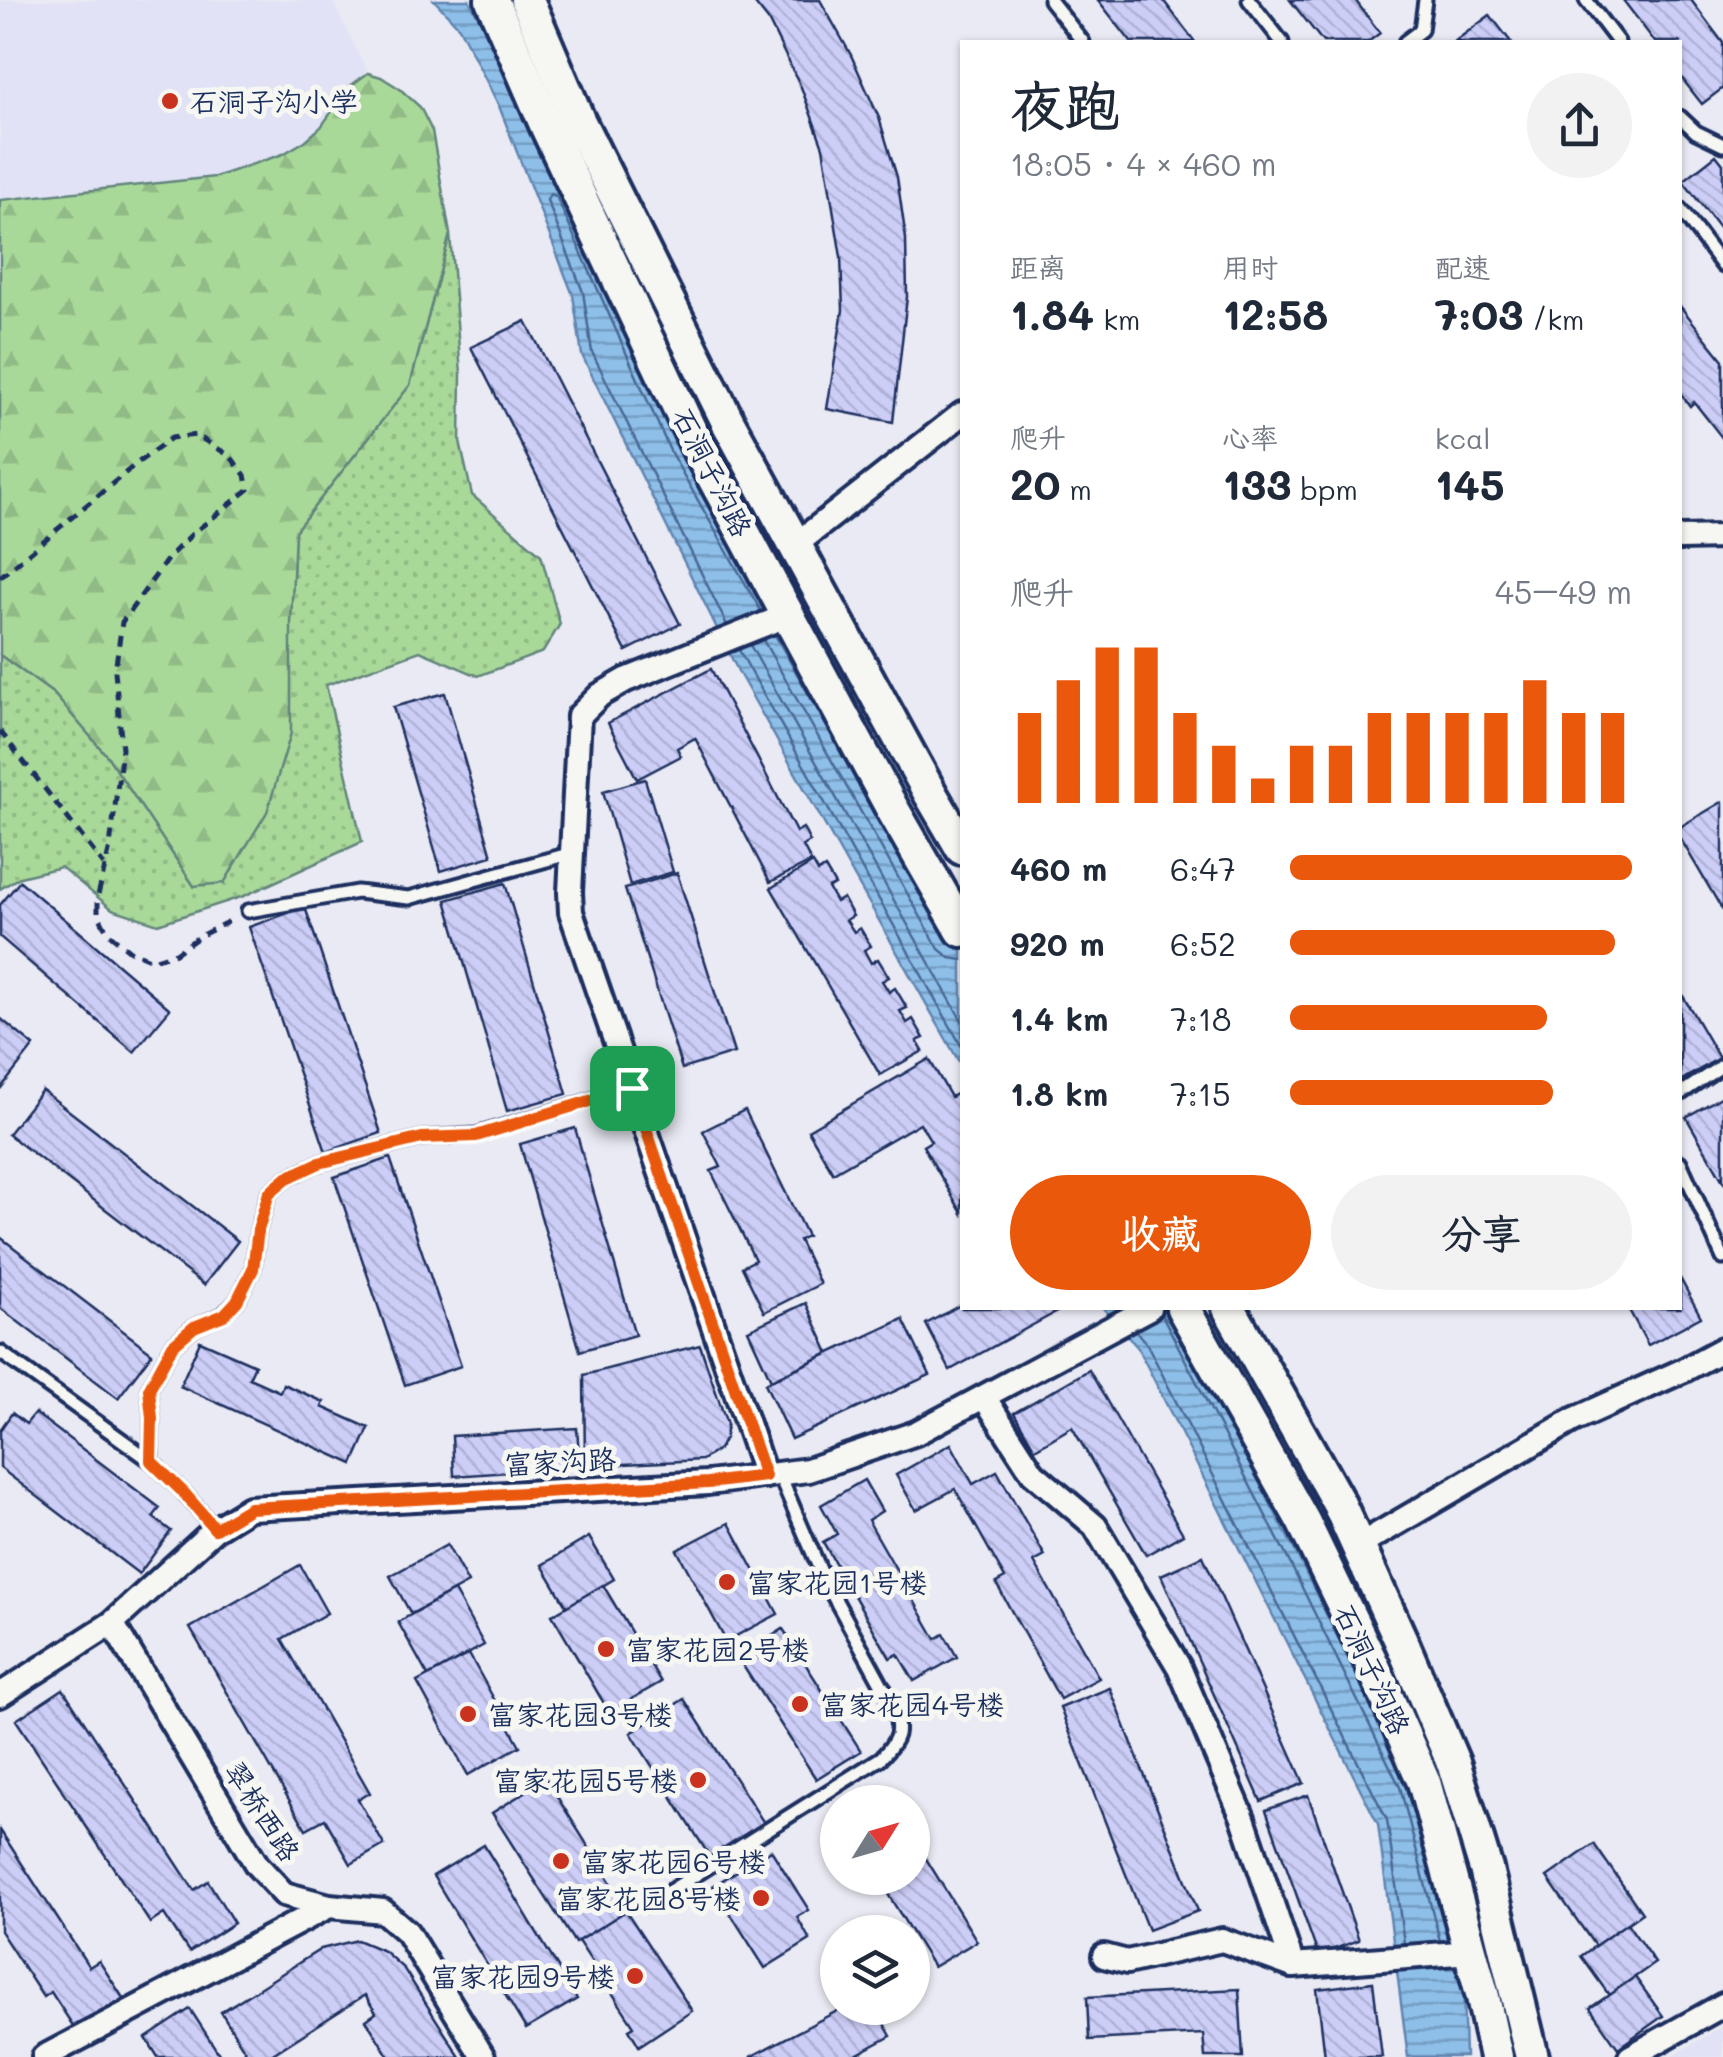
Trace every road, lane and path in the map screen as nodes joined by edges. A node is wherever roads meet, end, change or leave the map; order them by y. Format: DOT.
graph roads {
  1 [pos="492,0"];
  2 [pos="526,0"];
  3 [pos="1050,0"];
  4 [pos="1249,0"];
  5 [pos="1425,0"];
  6 [pos="1586,0"];
  7 [pos="1080,40"];
  8 [pos="1280,40"];
  9 [pos="1408,40"];
  10 [pos="1616,40"];
  11 [pos="1682,118"];
  12 [pos="1723,146"];
  13 [pos="1682,212"];
  14 [pos="1723,266"];
  15 [pos="960,416"];
  16 [pos="1723,537"];
  17 [pos="1682,538"];
  18 [pos="795,546"];
  19 [pos="0,577"];
  20 [pos="784,617"];
  21 [pos="0,731"];
  22 [pos="960,845"];
  23 [pos="572,853"];
  24 [pos="104,866"];
  25 [pos="248,911"];
  26 [pos="960,927"];
  27 [pos="1723,1065"];
  28 [pos="632,1088"];
  29 [pos="1682,1093"];
  30 [pos="1682,1166"];
  31 [pos="1723,1258"];
  32 [pos="1145,1310"];
  33 [pos="1184,1310"];
  34 [pos="1229,1310"];
  35 [pos="1723,1349"];
  36 [pos="0,1352"];
  37 [pos="984,1396"];
  38 [pos="151,1461"];
  39 [pos="772,1475"];
  40 [pos="215,1529"];
  41 [pos="1358,1546"];
  42 [pos="112,1623"];
  43 [pos="0,1695"];
  44 [pos="648,1905"];
  45 [pos="329,1906"];
  46 [pos="1463,1952"];
  47 [pos="1104,1956"];
  48 [pos="1293,1966"];
  49 [pos="1723,2004"];
  50 [pos="44,2057"];
  51 [pos="483,2057"];
  52 [pos="1496,2057"];
  53 [pos="1532,2057"];
  54 [pos="1630,2057"];
  1 -- 20 [label="main road, 石洞子沟路"];
  2 -- 18 [label="main road, 石洞子沟路"];
  3 -- 7 [label="lane"];
  4 -- 8 [label="lane"];
  5 -- 9 [label="lane"];
  6 -- 10 [label="lane"];
  11 -- 12 [label="lane"];
  13 -- 14 [label="lane"];
  15 -- 18 [label="street"];
  16 -- 17 [label="street"];
  18 -- 22 [label="main road, 石洞子沟路"];
  19 -- 24 [label="path"];
  20 -- 23 [label="street"];
  20 -- 26 [label="main road, 石洞子沟路"];
  21 -- 24 [label="path"];
  23 -- 25 [label="lane"];
  23 -- 28 [label="street"];
  24 -- 25 [label="path"];
  27 -- 29 [label="lane"];
  28 -- 38 [label="lane"];
  28 -- 39 [label="street"];
  30 -- 31 [label="lane"];
  32 -- 37 [label="street, 富家沟路"];
  33 -- 46 [label="main road, 石洞子沟路"];
  34 -- 41 [label="main road, 石洞子沟路"];
  35 -- 41 [label="street"];
  36 -- 38 [label="lane"];
  37 -- 39 [label="street, 富家沟路"];
  37 -- 48 [label="street"];
  38 -- 40 [label="lane"];
  39 -- 40 [label="street, 富家沟路"];
  39 -- 44 [label="lane"];
  40 -- 42 [label="street, 富家沟路"];
  41 -- 53 [label="main road, 石洞子沟路"];
  42 -- 43 [label="street, 富家沟路"];
  42 -- 45 [label="street, 翠桥西路"];
  45 -- 50 [label="street"];
  45 -- 51 [label="street, 翠桥西路"];
  46 -- 48 [label="street"];
  46 -- 52 [label="main road, 石洞子沟路"];
  47 -- 48 [label="street"];
  49 -- 54 [label="street"];
}
